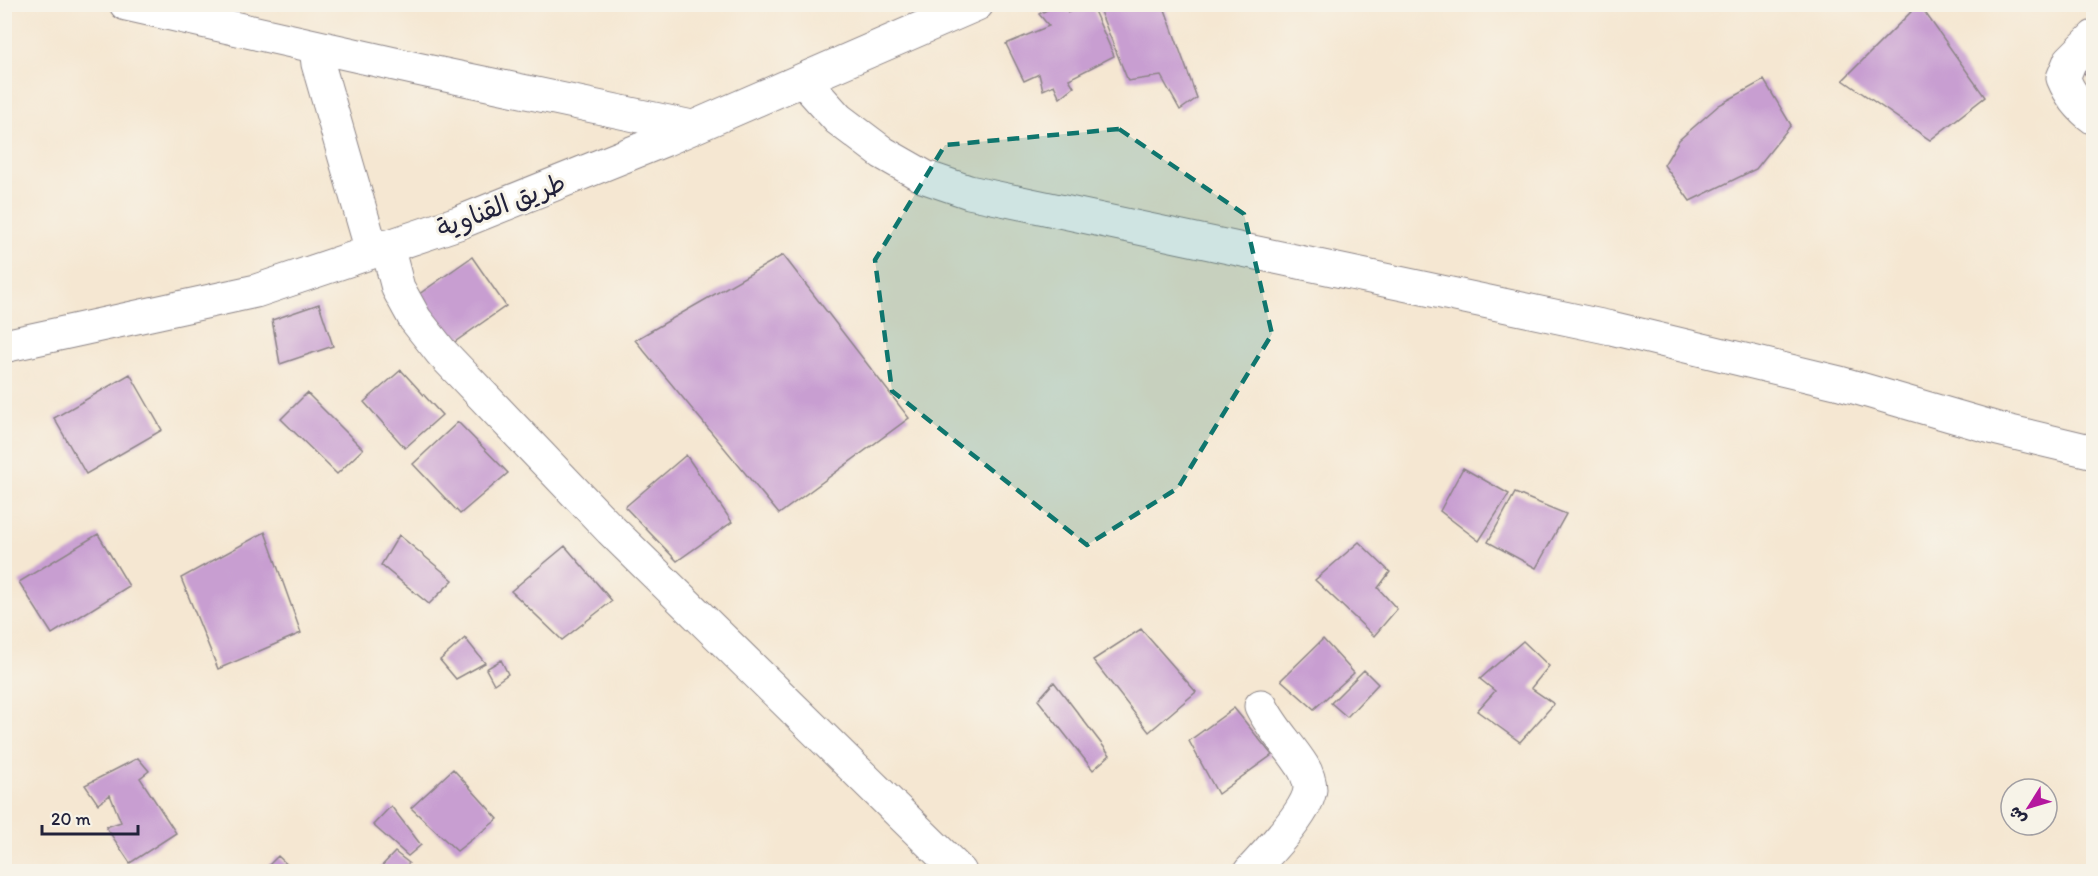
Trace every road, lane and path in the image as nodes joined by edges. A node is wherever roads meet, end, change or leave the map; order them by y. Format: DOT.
graph roads {
  1 [pos="126,4"];
  2 [pos="977,4"];
  3 [pos="2094,37"];
  4 [pos="316,47"];
  5 [pos="803,80"];
  6 [pos="2094,118"];
  7 [pos="692,127"];
  8 [pos="379,248"];
  9 [pos="4,346"];
  10 [pos="2094,452"];
  11 [pos="1261,706"];
  12 [pos="960,872"];
  13 [pos="1250,872"];
  1 -- 4 [label="street"];
  2 -- 5 [label="street, طريق القناوية"];
  3 -- 6 [label="street"];
  4 -- 7 [label="street"];
  4 -- 8 [label="street"];
  5 -- 7 [label="street, طريق القناوية"];
  5 -- 10 [label="street"];
  7 -- 8 [label="street, طريق القناوية"];
  8 -- 9 [label="street, طريق القناوية"];
  8 -- 12 [label="street"];
  11 -- 13 [label="street"];
}
